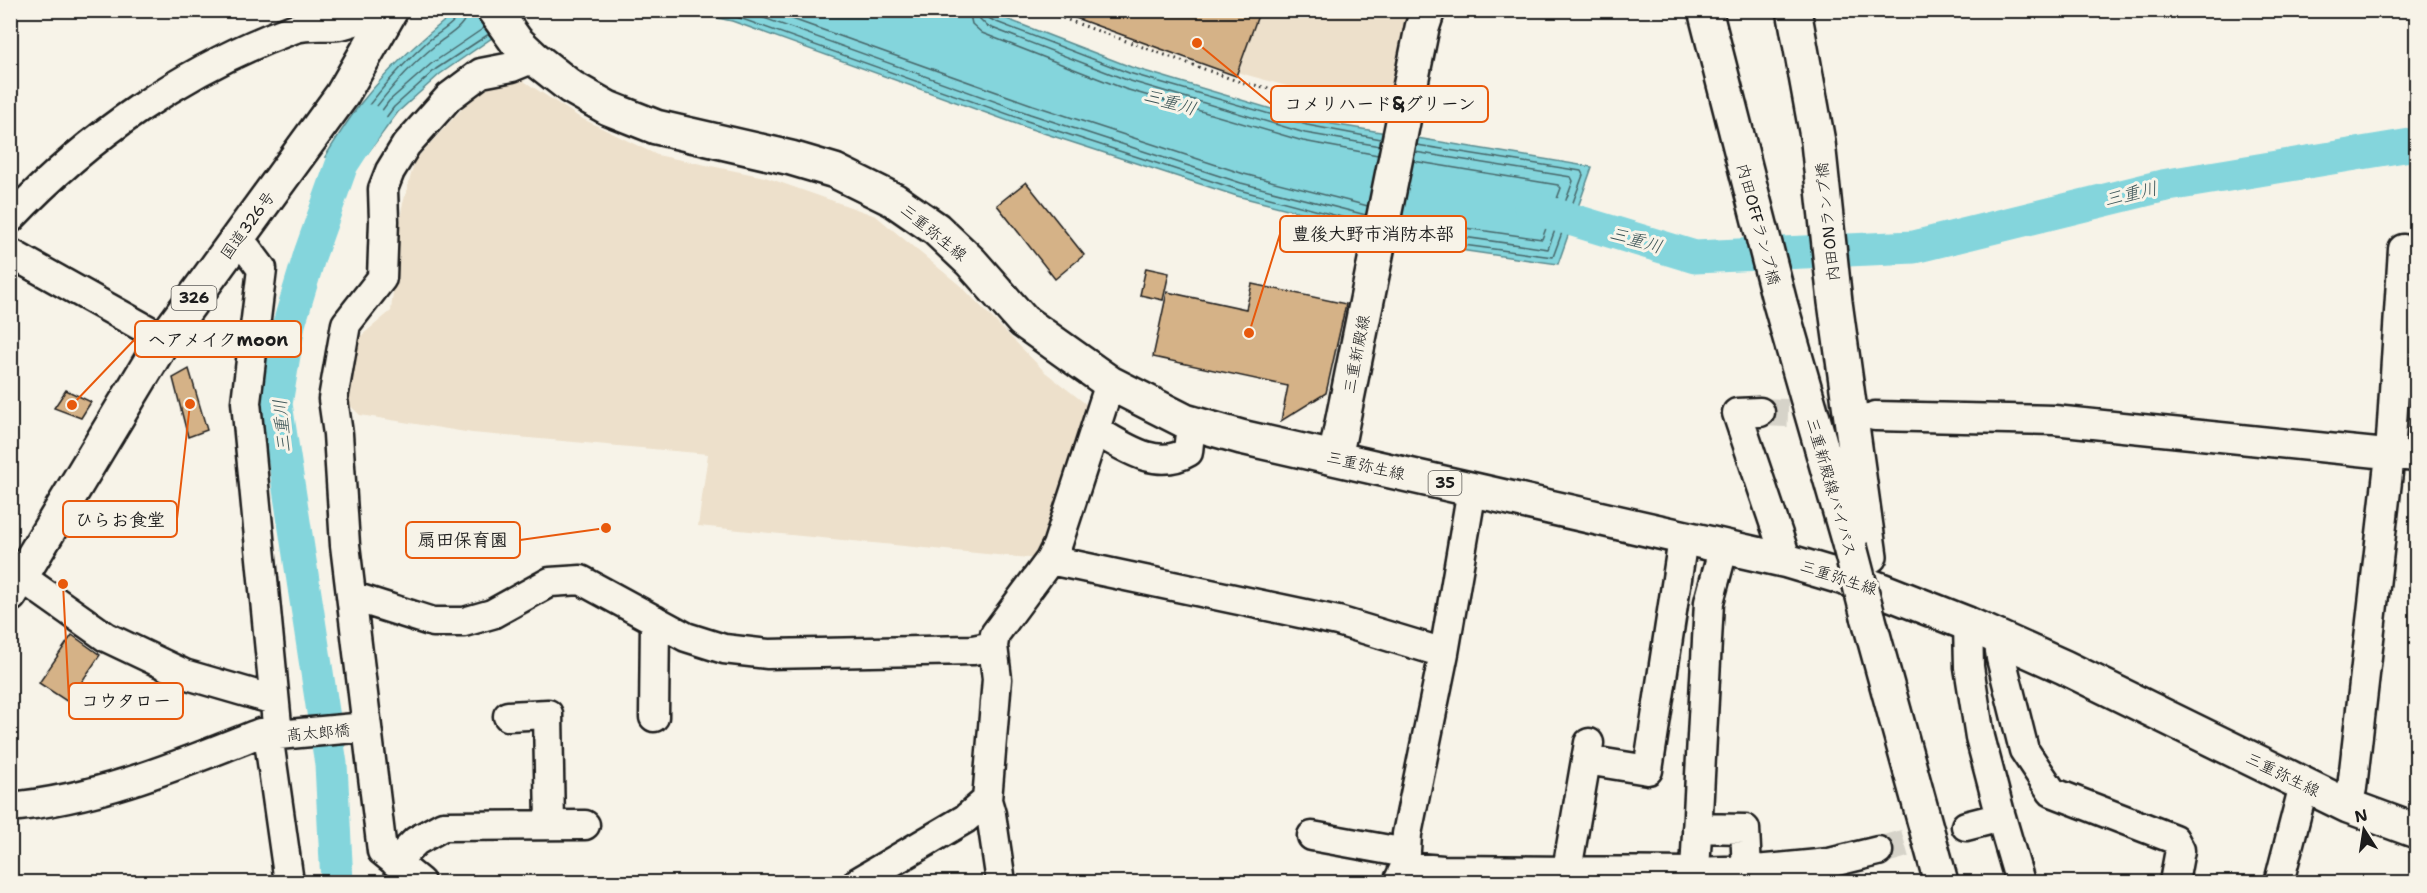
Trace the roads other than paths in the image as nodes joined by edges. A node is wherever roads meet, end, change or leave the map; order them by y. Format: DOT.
graph roads {
  1 [pos="382,10"];
  2 [pos="391,10"];
  3 [pos="494,10"];
  4 [pos="1428,10"];
  5 [pos="1705,10"];
  6 [pos="1794,10"];
  7 [pos="531,55"];
  8 [pos="10,219"];
  9 [pos="247,249"];
  10 [pos="2403,249"];
  11 [pos="10,253"];
  12 [pos="1835,302"];
  13 [pos="1780,303"];
  14 [pos="164,339"];
  15 [pos="1110,384"];
  16 [pos="1760,412"];
  17 [pos="1875,416"];
  18 [pos="1191,423"];
  19 [pos="1095,430"];
  20 [pos="2403,456"];
  21 [pos="1335,458"];
  22 [pos="1473,489"];
  23 [pos="1687,538"];
  24 [pos="1724,546"];
  25 [pos="1860,551"];
  26 [pos="1050,560"];
  27 [pos="1787,561"];
  28 [pos="22,590"];
  29 [pos="351,596"];
  30 [pos="655,620"];
  31 [pos="1968,624"];
  32 [pos="1998,637"];
  33 [pos="993,646"];
  34 [pos="1444,653"];
  35 [pos="274,700"];
  36 [pos="508,716"];
  37 [pos="654,717"];
  38 [pos="362,728"];
  39 [pos="273,735"];
  40 [pos="2304,785"];
  41 [pos="987,800"];
  42 [pos="2348,806"];
  43 [pos="10,807"];
  44 [pos="2001,817"];
  45 [pos="550,825"];
  46 [pos="585,825"];
  47 [pos="1966,826"];
  48 [pos="1697,828"];
  49 [pos="2416,831"];
  50 [pos="1312,836"];
  51 [pos="1878,851"];
  52 [pos="395,862"];
  53 [pos="1403,867"];
  54 [pos="1567,870"];
  55 [pos="1695,872"];
  56 [pos="1752,874"];
  57 [pos="1443,876"];
  58 [pos="1523,876"];
  59 [pos="1611,877"];
  60 [pos="1662,877"];
  61 [pos="289,882"];
  62 [pos="420,882"];
  63 [pos="858,882"];
  64 [pos="1001,882"];
  65 [pos="1941,882"];
  66 [pos="2020,882"];
  67 [pos="2174,882"];
  68 [pos="2279,882"];
  1 -- 8 [label="street"];
  2 -- 14 [label="main road, 国道326号 / 326"];
  3 -- 7 [label="main road, 三重弥生線 / 35"];
  4 -- 21 [label="main road, 三重新殿線"];
  5 -- 13 [label="main road, 内田OFFランプ橋"];
  6 -- 12 [label="main road, 内田ONランプ橋"];
  7 -- 15 [label="main road, 三重弥生線 / 35"];
  7 -- 29 [label="street"];
  9 -- 35 [label="street"];
  10 -- 20 [label="street"];
  11 -- 14 [label="street"];
  12 -- 25 [label="main road, 三重新殿線バイパス"];
  13 -- 25 [label="main road, 三重新殿線バイパス"];
  14 -- 28 [label="main road, 国道326号 / 326"];
  15 -- 18 [label="main road, 三重弥生線 / 35"];
  15 -- 19 [label="street"];
  16 -- 27 [label="street"];
  17 -- 20 [label="street"];
  18 -- 19 [label="street"];
  18 -- 21 [label="main road, 三重弥生線 / 35"];
  19 -- 26 [label="street"];
  20 -- 42 [label="street"];
  21 -- 22 [label="main road, 三重弥生線 / 35"];
  22 -- 23 [label="main road, 三重弥生線 / 35"];
  22 -- 34 [label="street"];
  23 -- 24 [label="main road, 三重弥生線 / 35"];
  23 -- 54 [label="street"];
  24 -- 27 [label="main road, 三重弥生線 / 35"];
  24 -- 48 [label="street"];
  25 -- 65 [label="main road, 三重新殿線バイパス"];
  26 -- 33 [label="street"];
  26 -- 34 [label="street"];
  27 -- 31 [label="main road, 三重弥生線 / 35"];
  28 -- 35 [label="street"];
  29 -- 30 [label="street"];
  29 -- 38 [label="street"];
  30 -- 33 [label="street"];
  30 -- 37 [label="street"];
  31 -- 32 [label="main road, 三重弥生線 / 35"];
  31 -- 44 [label="street"];
  32 -- 40 [label="main road, 三重弥生線 / 35"];
  32 -- 67 [label="street"];
  33 -- 41 [label="street"];
  34 -- 53 [label="street"];
  35 -- 39 [label="street"];
  36 -- 45 [label="street"];
  38 -- 39 [label="street, 髙太郎橋"];
  38 -- 52 [label="street"];
  39 -- 43 [label="street, 髙太郎橋"];
  39 -- 61 [label="street"];
  40 -- 42 [label="main road, 三重弥生線 / 35"];
  40 -- 68 [label="street"];
  41 -- 63 [label="street"];
  41 -- 64 [label="street"];
  42 -- 49 [label="main road, 三重弥生線 / 35"];
  44 -- 47 [label="street"];
  44 -- 66 [label="street"];
  45 -- 46 [label="street"];
  45 -- 52 [label="street"];
  48 -- 55 [label="street"];
  48 -- 56 [label="street"];
  50 -- 53 [label="street"];
  51 -- 56 [label="street"];
  52 -- 62 [label="street"];
  53 -- 57 [label="street"];
  54 -- 58 [label="street"];
  54 -- 59 [label="street"];
  55 -- 56 [label="street"];
  55 -- 60 [label="street"];
  57 -- 58 [label="street"];
  59 -- 60 [label="street"];
}
